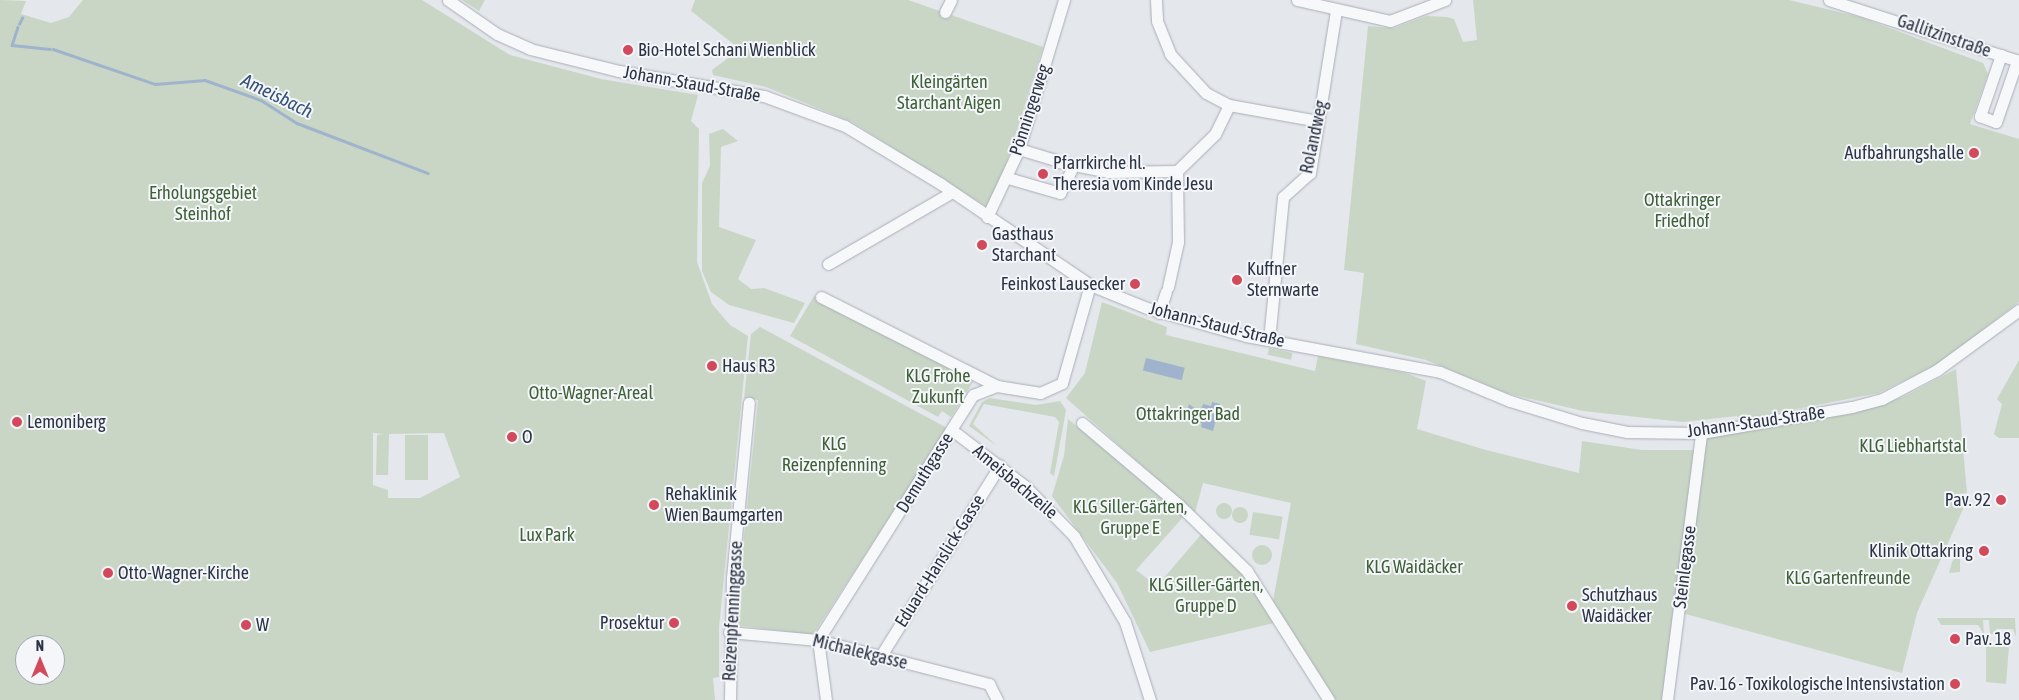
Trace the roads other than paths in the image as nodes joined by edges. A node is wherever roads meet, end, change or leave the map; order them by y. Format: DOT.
graph roads {
  1 [pos="448,0"];
  2 [pos="951,0"];
  3 [pos="1064,0"];
  4 [pos="1156,0"];
  5 [pos="1297,0"];
  6 [pos="1446,0"];
  7 [pos="1829,0"];
  8 [pos="1336,11"];
  9 [pos="945,12"];
  10 [pos="2001,55"];
  11 [pos="2018,61"];
  12 [pos="1229,105"];
  13 [pos="1318,121"];
  14 [pos="1019,149"];
  15 [pos="1073,166"];
  16 [pos="1177,171"];
  17 [pos="1008,178"];
  18 [pos="952,192"];
  19 [pos="987,217"];
  20 [pos="828,264"];
  21 [pos="1090,285"];
  22 [pos="821,297"];
  23 [pos="2019,310"];
  24 [pos="1159,313"];
  25 [pos="1269,340"];
  26 [pos="997,386"];
  27 [pos="749,404"];
  28 [pos="1082,423"];
  29 [pos="952,430"];
  30 [pos="1701,433"];
  31 [pos="1000,465"];
  32 [pos="729,632"];
  33 [pos="818,640"];
  34 [pos="880,657"];
  35 [pos="730,700"];
  36 [pos="826,700"];
  37 [pos="997,700"];
  38 [pos="1150,700"];
  39 [pos="1329,700"];
  40 [pos="1667,700"];
  1 -- 18 [label="street, Johann-Staud-Straße"];
  2 -- 9 [label="street"];
  3 -- 14 [label="street, Pönningerweg"];
  4 -- 12 [label="street"];
  5 -- 8 [label="street"];
  6 -- 8 [label="street"];
  7 -- 10 [label="street, Gallitzinstraße"];
  8 -- 13 [label="street, Rolandweg"];
  10 -- 11 [label="street, Gallitzinstraße"];
  10 -- 11 [label="street, Gallitzinstraße"];
  12 -- 13 [label="street"];
  12 -- 16 [label="street"];
  13 -- 25 [label="street, Rolandweg"];
  14 -- 15 [label="street"];
  14 -- 17 [label="street, Pönningerweg"];
  15 -- 16 [label="street"];
  15 -- 17 [label="street"];
  16 -- 24 [label="street"];
  17 -- 19 [label="street, Pönningerweg"];
  18 -- 19 [label="street, Johann-Staud-Straße"];
  18 -- 20 [label="street"];
  19 -- 21 [label="street, Johann-Staud-Straße"];
  21 -- 24 [label="street, Johann-Staud-Straße"];
  21 -- 26 [label="street, Demuthgasse"];
  22 -- 26 [label="street"];
  23 -- 30 [label="street, Johann-Staud-Straße"];
  24 -- 25 [label="street, Johann-Staud-Straße"];
  25 -- 30 [label="street, Johann-Staud-Straße"];
  26 -- 29 [label="street, Demuthgasse"];
  27 -- 32 [label="street, Reizenpfenninggasse"];
  28 -- 39 [label="street"];
  29 -- 31 [label="street, Ameisbachzeile"];
  29 -- 33 [label="street, Demuthgasse"];
  30 -- 40 [label="street, Steinlegasse"];
  31 -- 34 [label="street, Eduard-Hanslick-Gasse"];
  31 -- 38 [label="street, Ameisbachzeile"];
  32 -- 33 [label="street, Michalekgasse"];
  32 -- 35 [label="street, Reizenpfenninggasse"];
  33 -- 34 [label="street, Michalekgasse"];
  33 -- 36 [label="street"];
  34 -- 37 [label="street, Michalekgasse"];
}
